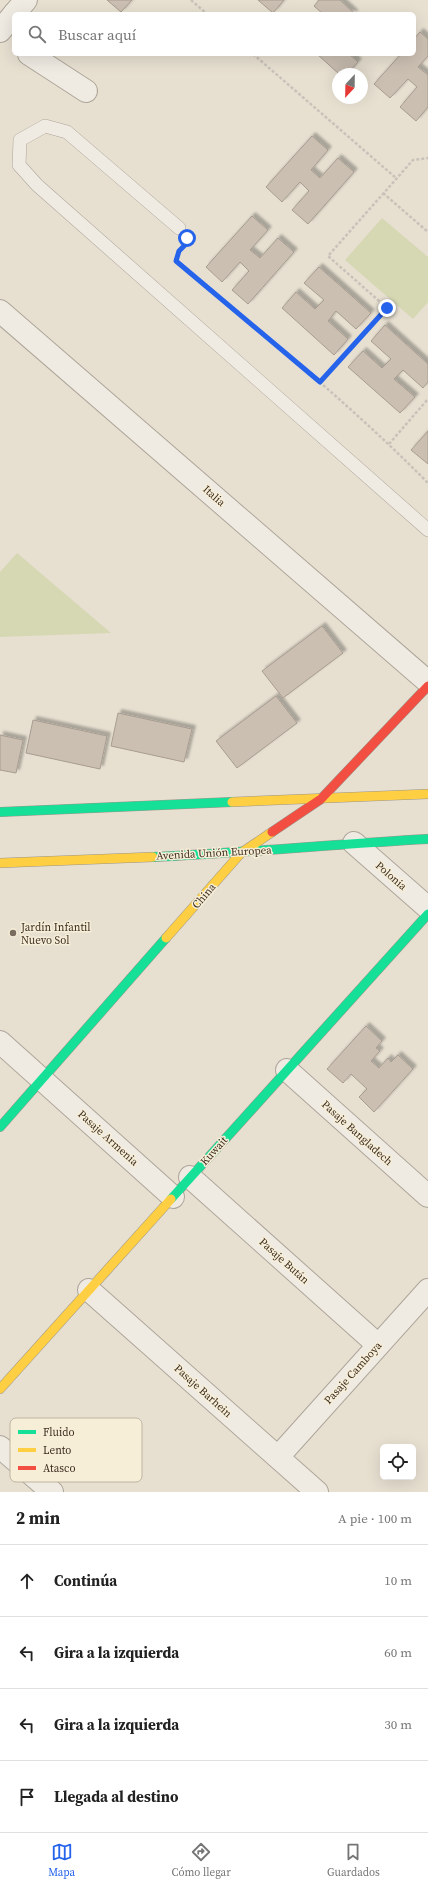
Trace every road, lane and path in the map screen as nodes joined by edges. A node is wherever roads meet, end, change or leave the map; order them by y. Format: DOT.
graph roads {
  1 [pos="26,0"];
  2 [pos="191,0"];
  3 [pos="16,12"];
  4 [pos="205,12"];
  5 [pos="12,16"];
  6 [pos="0,31"];
  7 [pos="0,35"];
  8 [pos="12,43"];
  9 [pos="32,56"];
  10 [pos="255,56"];
  11 [pos="86,91"];
  12 [pos="428,158"];
  13 [pos="396,178"];
  14 [pos="383,193"];
  15 [pos="178,228"];
  16 [pos="428,232"];
  17 [pos="0,311"];
  18 [pos="320,382"];
  19 [pos="428,399"];
  20 [pos="389,444"];
  21 [pos="428,483"];
  22 [pos="428,530"];
  23 [pos="428,682"];
  24 [pos="428,686"];
  25 [pos="428,794"];
  26 [pos="321,799"];
  27 [pos="0,812"];
  28 [pos="428,840"];
  29 [pos="354,843"];
  30 [pos="241,853"];
  31 [pos="0,863"];
  32 [pos="428,908"];
  33 [pos="428,914"];
  34 [pos="0,1042"];
  35 [pos="287,1070"];
  36 [pos="43,1079"];
  37 [pos="0,1127"];
  38 [pos="190,1178"];
  39 [pos="428,1196"];
  40 [pos="173,1197"];
  41 [pos="89,1290"];
  42 [pos="428,1290"];
  43 [pos="378,1345"];
  44 [pos="0,1388"];
  45 [pos="0,1447"];
  46 [pos="10,1456"];
  47 [pos="278,1457"];
  48 [pos="40,1482"];
  49 [pos="52,1492"];
  50 [pos="317,1492"];
  1 -- 3 [label="street"];
  2 -- 4 [label="path"];
  5 -- 6 [label="street"];
  7 -- 8 [label="street"];
  9 -- 11 [label="street"];
  10 -- 13 [label="path"];
  12 -- 13 [label="path"];
  13 -- 14 [label="path"];
  14 -- 16 [label="path"];
  14 -- 18 [label="path"];
  15 -- 18 [label="path"];
  15 -- 22 [label="lane"];
  17 -- 23 [label="street, Italia"];
  18 -- 20 [label="path"];
  19 -- 20 [label="path"];
  20 -- 21 [label="path"];
  24 -- 26 [label="street, China"];
  25 -- 26 [label="street"];
  26 -- 27 [label="street"];
  26 -- 30 [label="street, China"];
  28 -- 29 [label="street, Avenida Unión Europea"];
  29 -- 30 [label="street, Avenida Unión Europea"];
  29 -- 32 [label="street, Polonia"];
  30 -- 31 [label="street, Avenida Unión Europea"];
  30 -- 36 [label="street, China"];
  33 -- 35 [label="street, Kuwait"];
  34 -- 36 [label="street, Pasaje Armenia"];
  35 -- 38 [label="street, Kuwait"];
  35 -- 39 [label="street, Pasaje Bangladech"];
  36 -- 37 [label="street, China"];
  36 -- 40 [label="street, Pasaje Armenia"];
  38 -- 40 [label="street, Kuwait"];
  38 -- 43 [label="street, Pasaje Bután"];
  40 -- 41 [label="street, Kuwait"];
  41 -- 44 [label="street, Kuwait"];
  41 -- 47 [label="street, Pasaje Barhein"];
  42 -- 43 [label="street, Pasaje Camboya"];
  43 -- 47 [label="street, Pasaje Camboya"];
  45 -- 46 [label="street"];
  47 -- 50 [label="street, Pasaje Barhein"];
  48 -- 49 [label="street"];
}
